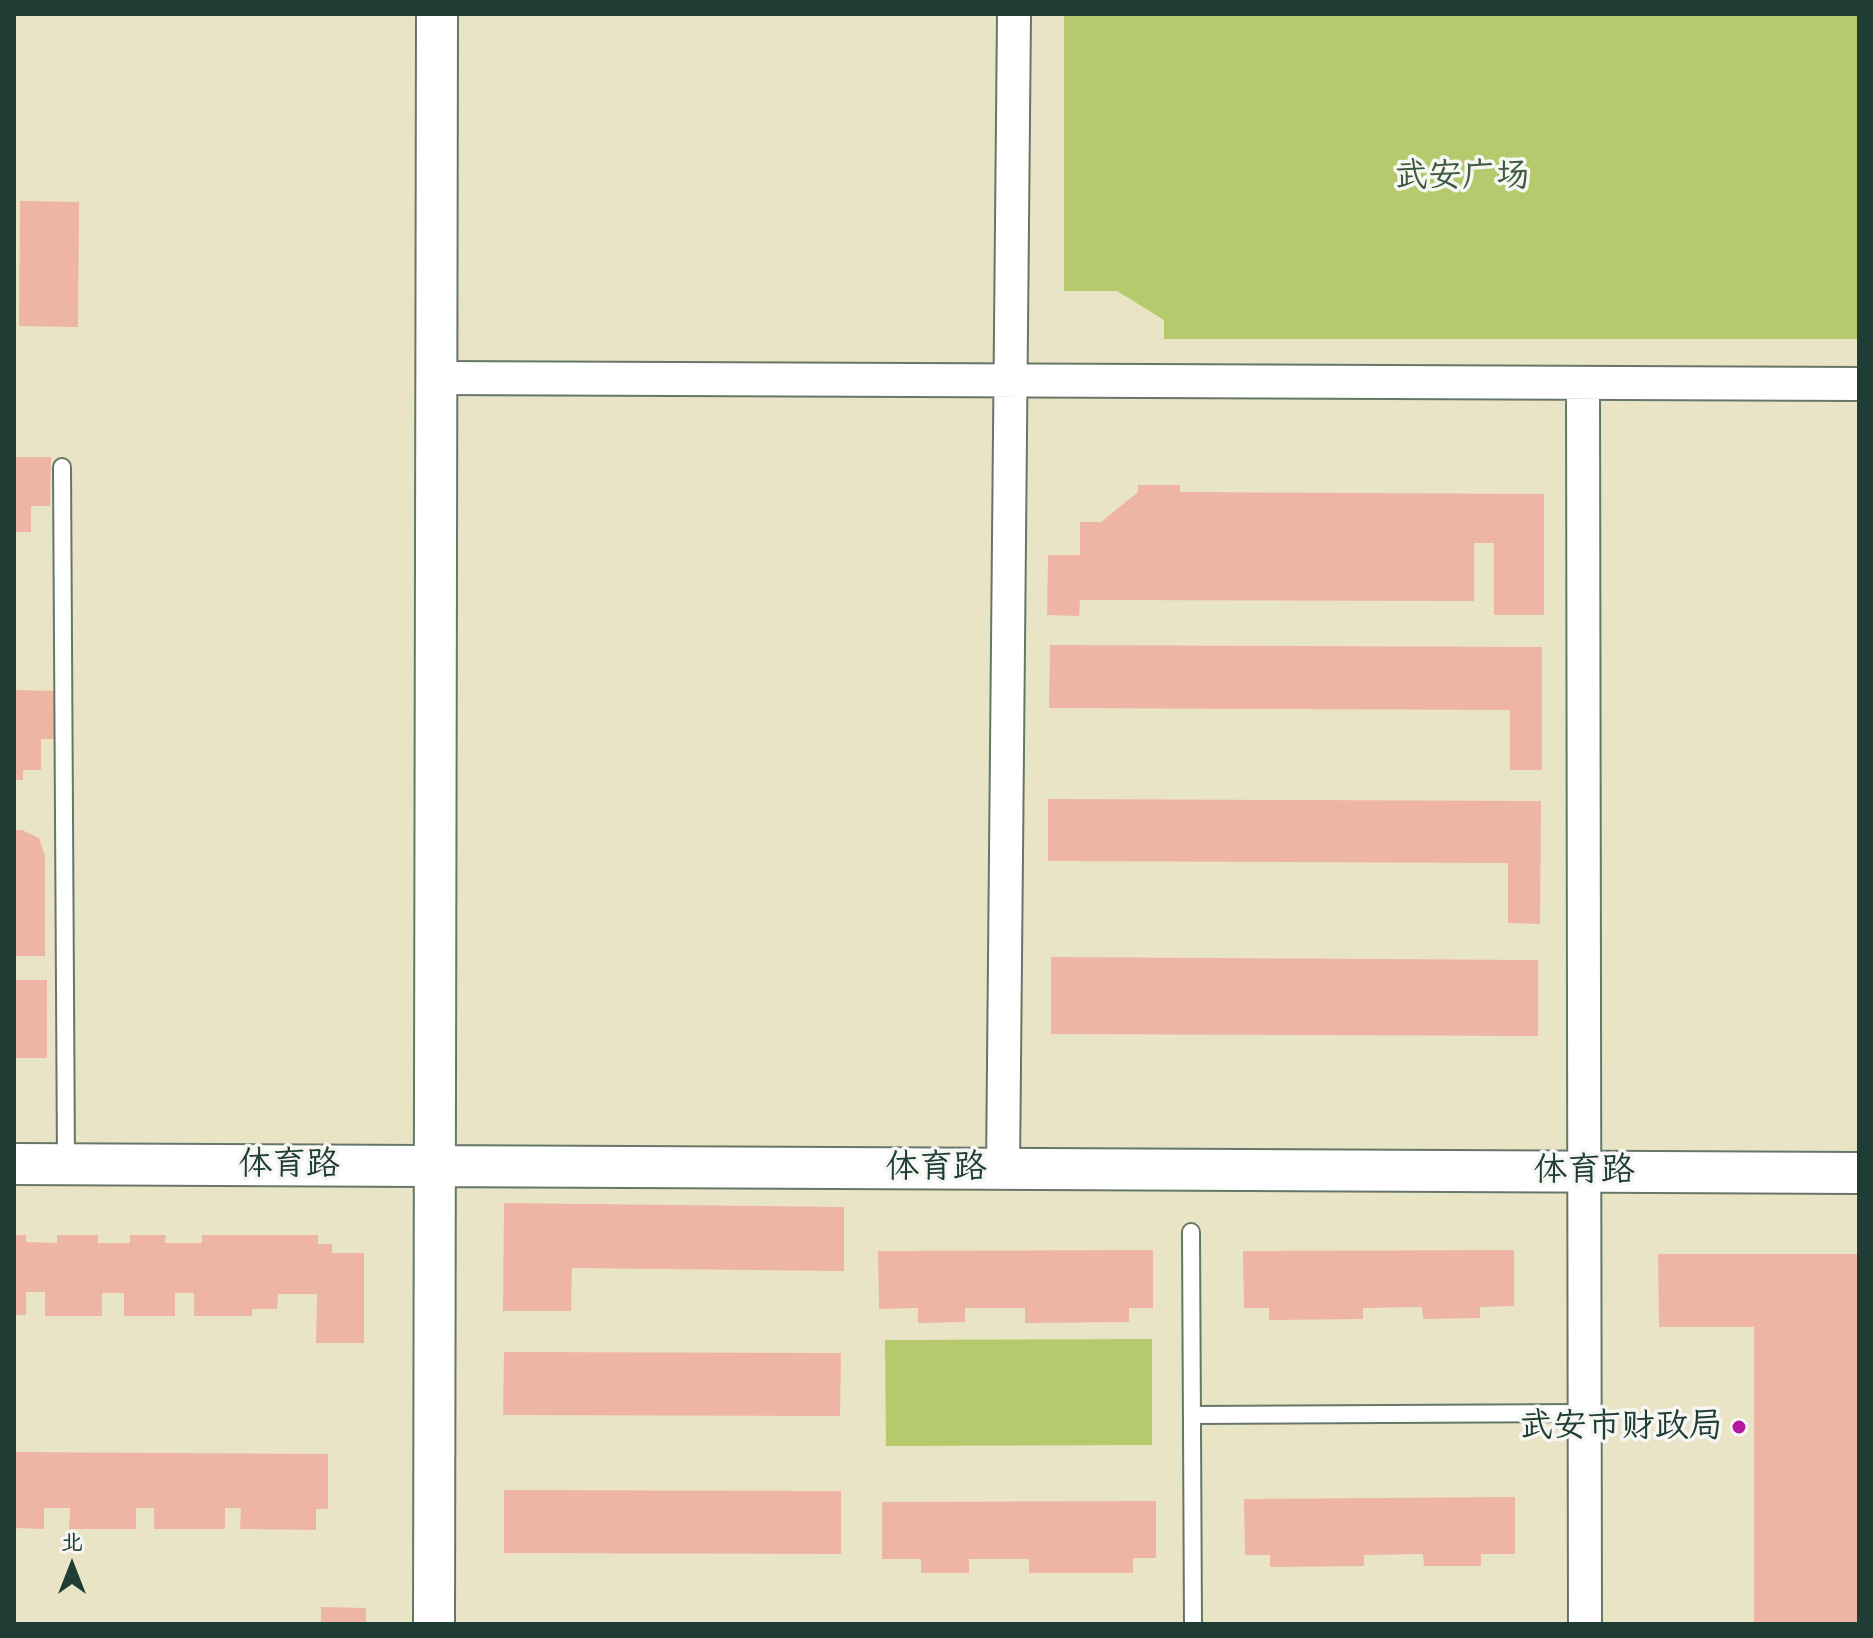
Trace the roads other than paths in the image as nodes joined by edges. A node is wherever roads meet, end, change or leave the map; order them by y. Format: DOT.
graph roads {
  1 [pos="437,14"];
  2 [pos="1014,14"];
  3 [pos="437,378"];
  4 [pos="1011,381"];
  5 [pos="1583,383"];
  6 [pos="1859,384"];
  7 [pos="62,467"];
  8 [pos="14,1164"];
  9 [pos="66,1164"];
  10 [pos="435,1166"];
  11 [pos="1003,1169"];
  12 [pos="1584,1171"];
  13 [pos="1859,1173"];
  14 [pos="1191,1232"];
  15 [pos="1584,1413"];
  16 [pos="1192,1415"];
  17 [pos="434,1624"];
  18 [pos="1193,1624"];
  19 [pos="1585,1624"];
  1 -- 3 [label="street"];
  2 -- 4 [label="street"];
  3 -- 4 [label="street"];
  3 -- 10 [label="street"];
  4 -- 5 [label="street"];
  4 -- 11 [label="street"];
  5 -- 6 [label="street"];
  5 -- 12 [label="street"];
  7 -- 9 [label="lane"];
  8 -- 9 [label="street, 体育路"];
  9 -- 10 [label="street, 体育路"];
  10 -- 11 [label="street, 体育路"];
  10 -- 17 [label="street"];
  11 -- 12 [label="street, 体育路"];
  12 -- 13 [label="street, 体育路"];
  12 -- 15 [label="street"];
  14 -- 16 [label="lane"];
  15 -- 16 [label="lane"];
  15 -- 19 [label="street"];
  16 -- 18 [label="lane"];
}
